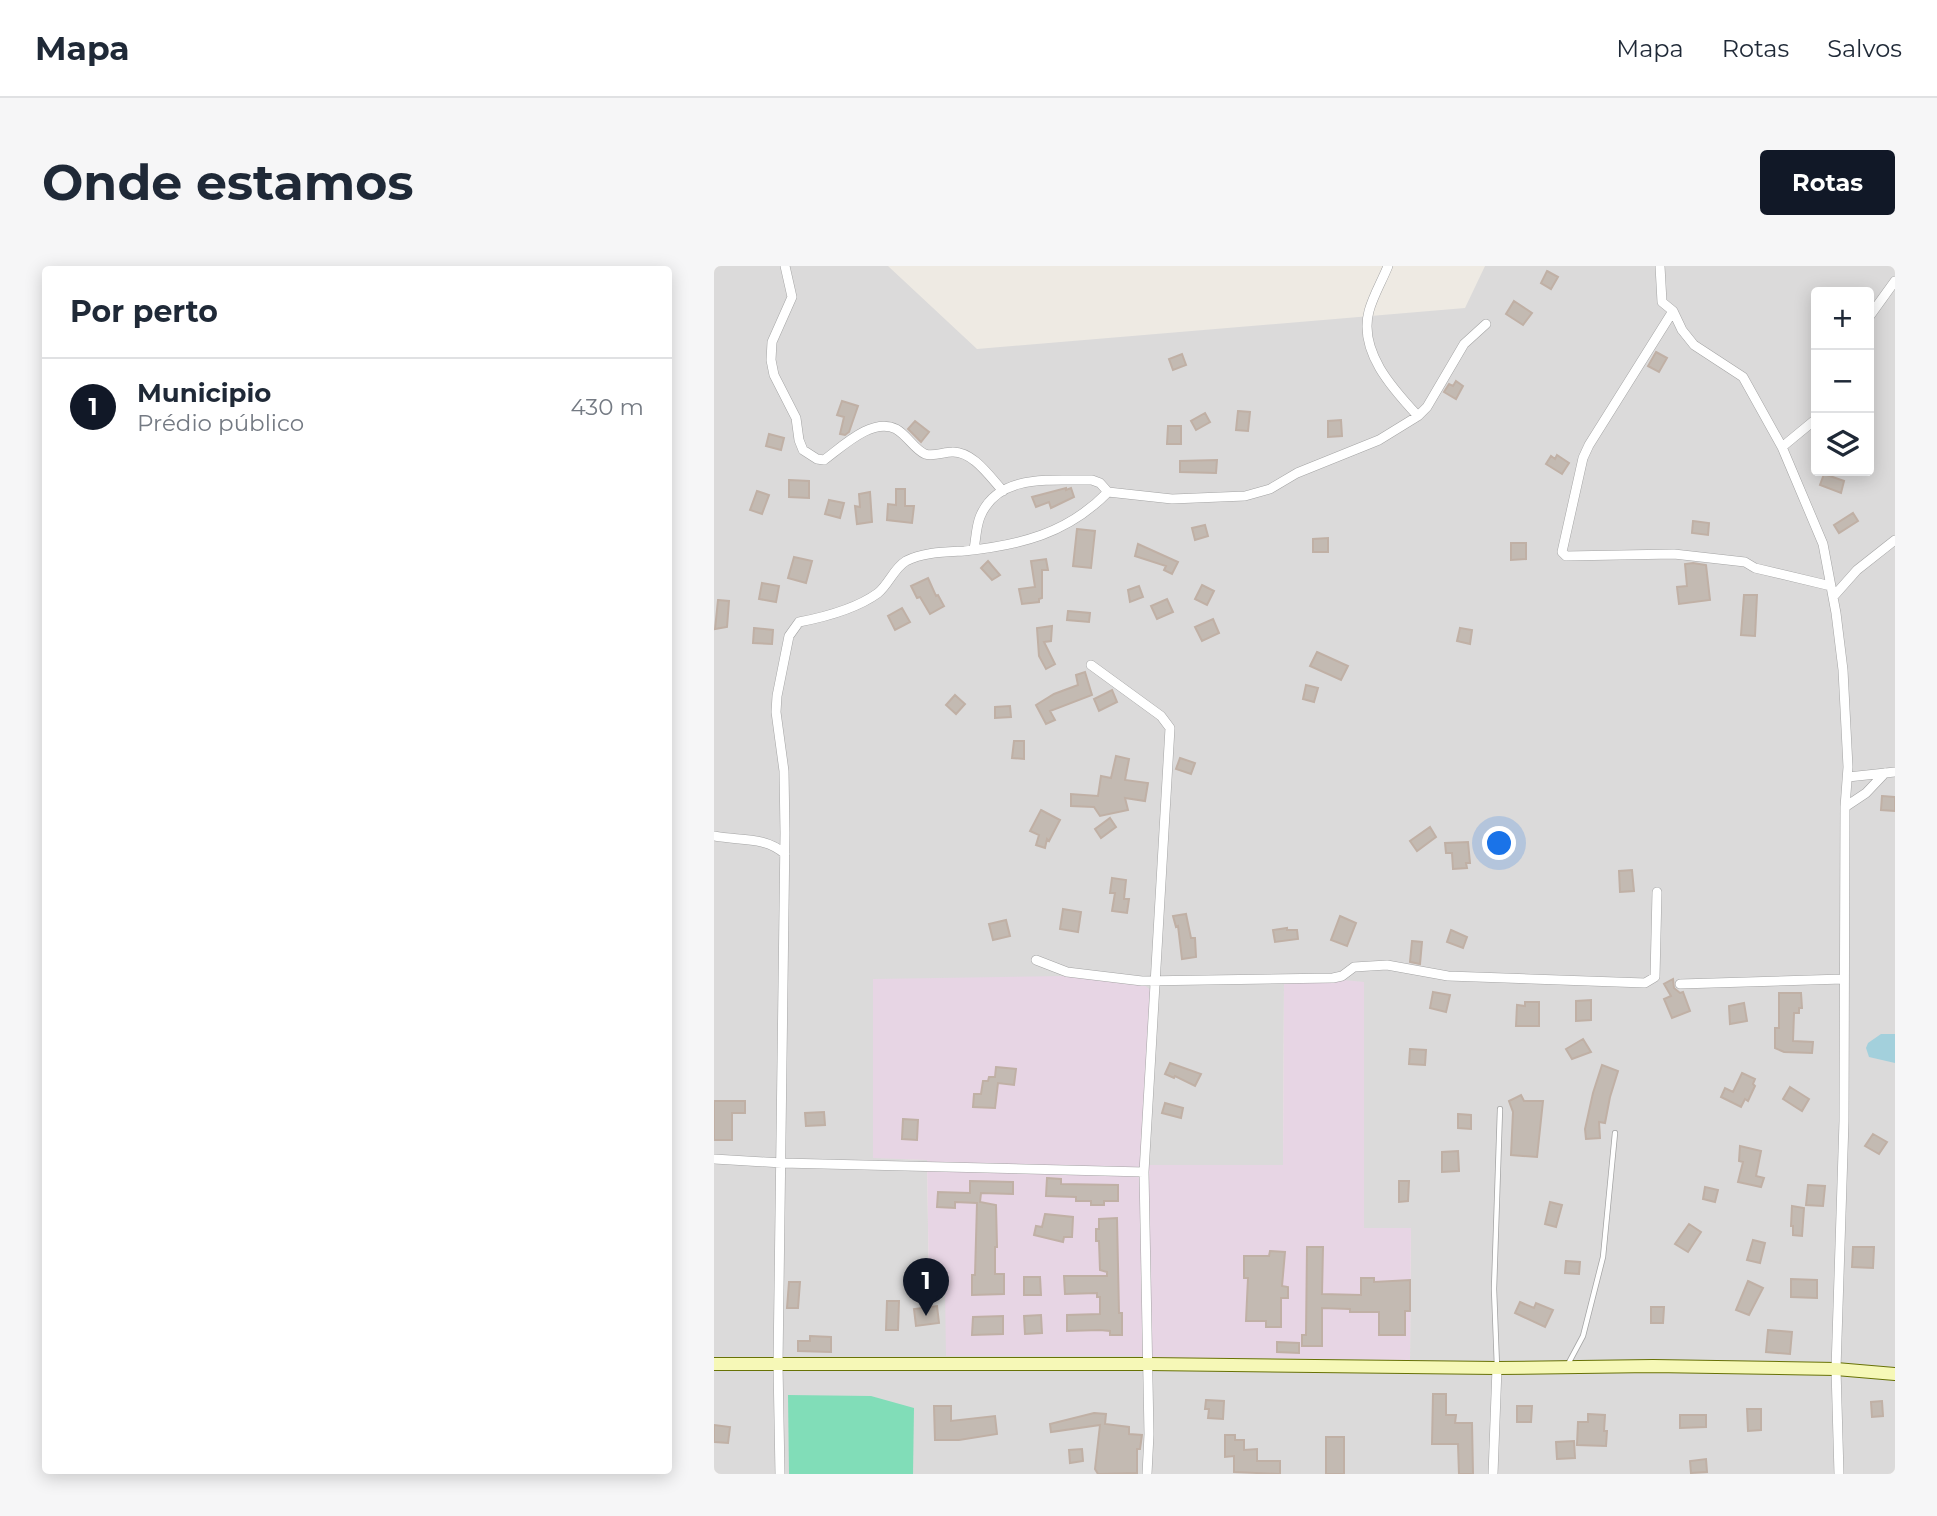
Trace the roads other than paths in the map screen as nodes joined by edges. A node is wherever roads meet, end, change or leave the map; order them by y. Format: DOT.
graph roads {
  1 [pos="785,266"];
  2 [pos="1388,266"];
  3 [pos="1660,266"];
  4 [pos="1895,281"];
  5 [pos="1874,310"];
  6 [pos="1673,311"];
  7 [pos="1486,324"];
  8 [pos="1418,416"];
  9 [pos="1811,423"];
  10 [pos="1782,447"];
  11 [pos="1003,491"];
  12 [pos="1108,492"];
  13 [pos="1895,540"];
  14 [pos="974,550"];
  15 [pos="1831,586"];
  16 [pos="1833,597"];
  17 [pos="1091,664"];
  18 [pos="1895,772"];
  19 [pos="1885,773"];
  20 [pos="1848,777"];
  21 [pos="1845,807"];
  22 [pos="714,836"];
  23 [pos="785,854"];
  24 [pos="1657,892"];
  25 [pos="1036,960"];
  26 [pos="1843,979"];
  27 [pos="1156,981"];
  28 [pos="1680,984"];
  29 [pos="1500,1109"];
  30 [pos="1615,1133"];
  31 [pos="714,1159"];
  32 [pos="782,1163"];
  33 [pos="1144,1172"];
  34 [pos="714,1364"];
  35 [pos="1147,1364"];
  36 [pos="778,1365"];
  37 [pos="1497,1368"];
  38 [pos="1566,1368"];
  39 [pos="1836,1369"];
  40 [pos="1895,1374"];
  41 [pos="780,1474"];
  42 [pos="1147,1474"];
  43 [pos="1493,1474"];
  44 [pos="1839,1474"];
  1 -- 11 [label="street"];
  2 -- 8 [label="street"];
  3 -- 6 [label="street"];
  4 -- 5 [label="street"];
  6 -- 10 [label="street"];
  6 -- 15 [label="street"];
  7 -- 8 [label="street"];
  8 -- 12 [label="street"];
  9 -- 10 [label="street"];
  10 -- 15 [label="street"];
  11 -- 12 [label="street"];
  11 -- 14 [label="street"];
  12 -- 14 [label="street"];
  13 -- 16 [label="street"];
  14 -- 23 [label="street"];
  15 -- 16 [label="street"];
  16 -- 20 [label="street"];
  17 -- 27 [label="street"];
  18 -- 19 [label="street"];
  19 -- 20 [label="street"];
  19 -- 21 [label="street"];
  20 -- 21 [label="street"];
  21 -- 26 [label="street"];
  22 -- 23 [label="street"];
  23 -- 32 [label="street"];
  24 -- 27 [label="street"];
  25 -- 27 [label="street"];
  26 -- 28 [label="street"];
  26 -- 39 [label="street"];
  27 -- 33 [label="street"];
  29 -- 37 [label="lane"];
  30 -- 38 [label="lane"];
  31 -- 32 [label="street"];
  32 -- 33 [label="street"];
  32 -- 36 [label="street"];
  33 -- 35 [label="street"];
  34 -- 36 [label="main road"];
  35 -- 36 [label="main road"];
  35 -- 37 [label="main road"];
  35 -- 42 [label="street"];
  36 -- 41 [label="street"];
  37 -- 38 [label="main road"];
  37 -- 43 [label="street"];
  38 -- 39 [label="main road"];
  39 -- 40 [label="main road"];
  39 -- 44 [label="street"];
}
